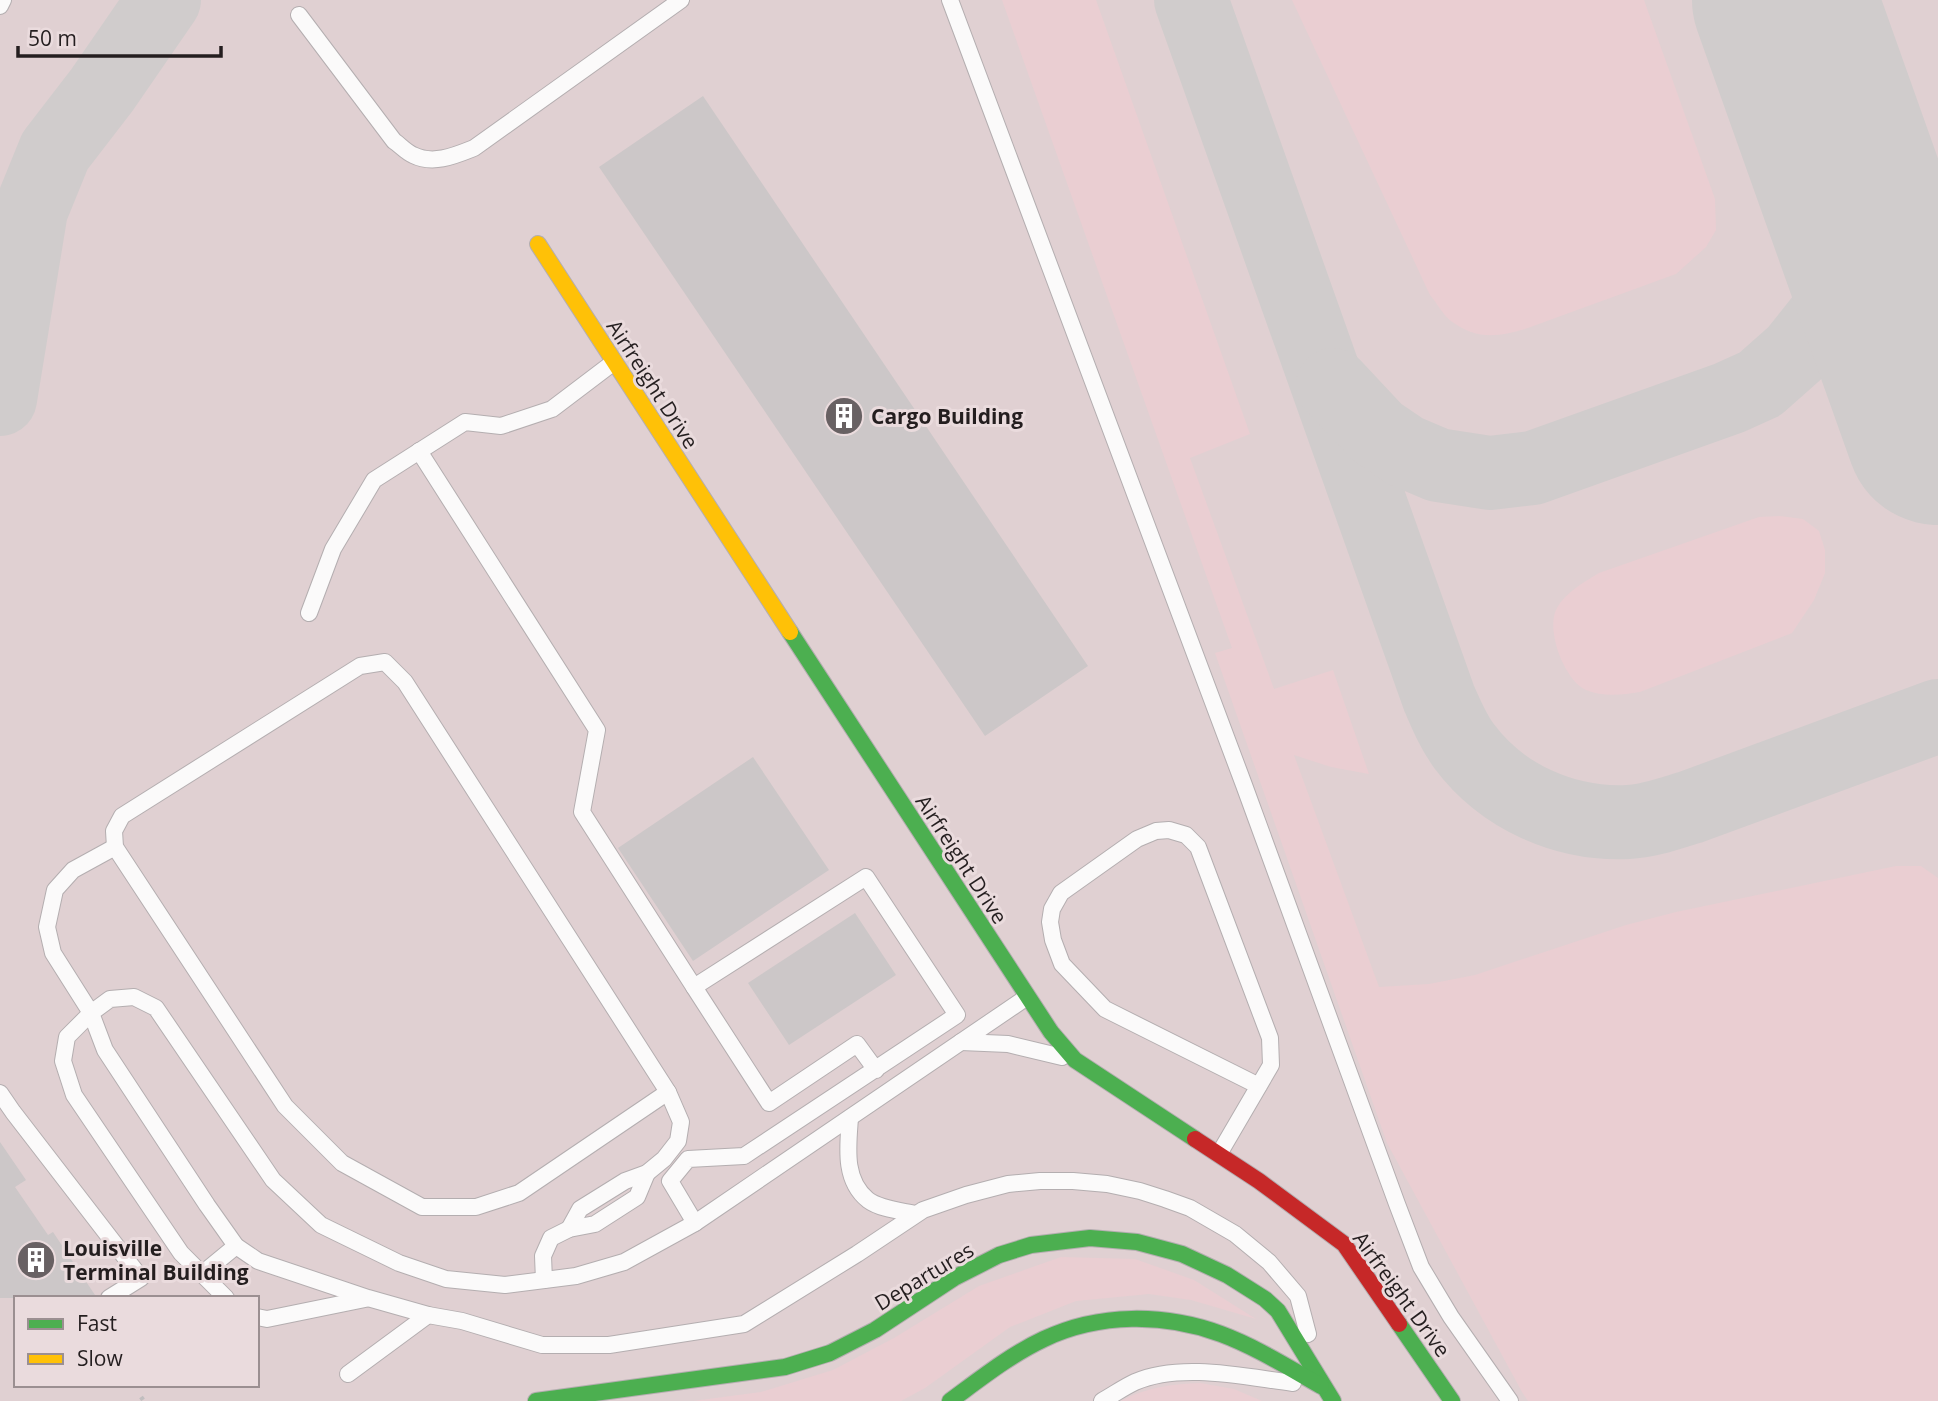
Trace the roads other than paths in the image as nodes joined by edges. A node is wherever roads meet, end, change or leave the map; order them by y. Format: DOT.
graph roads {
  1 [pos="2,0"];
  2 [pos="681,0"];
  3 [pos="950,0"];
  4 [pos="0,6"];
  5 [pos="299,15"];
  6 [pos="538,244"];
  7 [pos="614,362"];
  8 [pos="419,451"];
  9 [pos="309,613"];
  10 [pos="115,847"];
  11 [pos="694,987"];
  12 [pos="1027,998"];
  13 [pos="92,1013"];
  14 [pos="961,1042"];
  15 [pos="1075,1060"];
  16 [pos="876,1070"];
  17 [pos="1258,1086"];
  18 [pos="668,1092"];
  19 [pos="1,1098"];
  20 [pos="850,1118"];
  21 [pos="1219,1154"];
  22 [pos="915,1214"];
  23 [pos="695,1223"];
  24 [pos="236,1246"];
  25 [pos="202,1273"];
  26 [pos="544,1280"];
  27 [pos="112,1296"];
  28 [pos="224,1296"];
  29 [pos="368,1298"];
  30 [pos="428,1315"];
  31 [pos="259,1317"];
  32 [pos="348,1374"];
  33 [pos="1323,1387"];
  34 [pos="536,1401"];
  35 [pos="950,1401"];
  36 [pos="1102,1401"];
  37 [pos="1334,1401"];
  38 [pos="1452,1401"];
  39 [pos="1510,1401"];
  1 -- 4 [label="lane"];
  2 -- 5 [label="lane"];
  3 -- 39 [label="lane"];
  6 -- 7 [label="street, Airfreight Drive"];
  7 -- 8 [label="lane"];
  7 -- 12 [label="street, Airfreight Drive"];
  8 -- 9 [label="lane"];
  8 -- 11 [label="lane"];
  10 -- 13 [label="lane"];
  10 -- 18 [label="lane"];
  10 -- 18 [label="lane"];
  11 -- 16 [label="lane"];
  11 -- 16 [label="lane"];
  12 -- 14 [label="lane"];
  12 -- 15 [label="street, Airfreight Drive"];
  13 -- 24 [label="lane"];
  13 -- 25 [label="lane"];
  13 -- 26 [label="lane"];
  14 -- 15 [label="lane"];
  14 -- 20 [label="lane"];
  15 -- 21 [label="street, Airfreight Drive"];
  16 -- 23 [label="lane"];
  17 -- 17 [label="lane"];
  17 -- 21 [label="lane"];
  18 -- 26 [label="lane"];
  19 -- 27 [label="lane"];
  20 -- 22 [label="lane"];
  20 -- 23 [label="lane"];
  21 -- 38 [label="street, Airfreight Drive"];
  22 -- 30 [label="lane"];
  22 -- 33 [label="lane"];
  23 -- 26 [label="lane"];
  24 -- 25 [label="lane"];
  24 -- 29 [label="lane"];
  25 -- 28 [label="lane"];
  29 -- 30 [label="lane"];
  29 -- 31 [label="lane"];
  30 -- 32 [label="lane"];
  33 -- 34 [label="street, Departures"];
  33 -- 35 [label="street"];
  33 -- 36 [label="lane"];
  33 -- 37 [label="street, Departures"];
}
